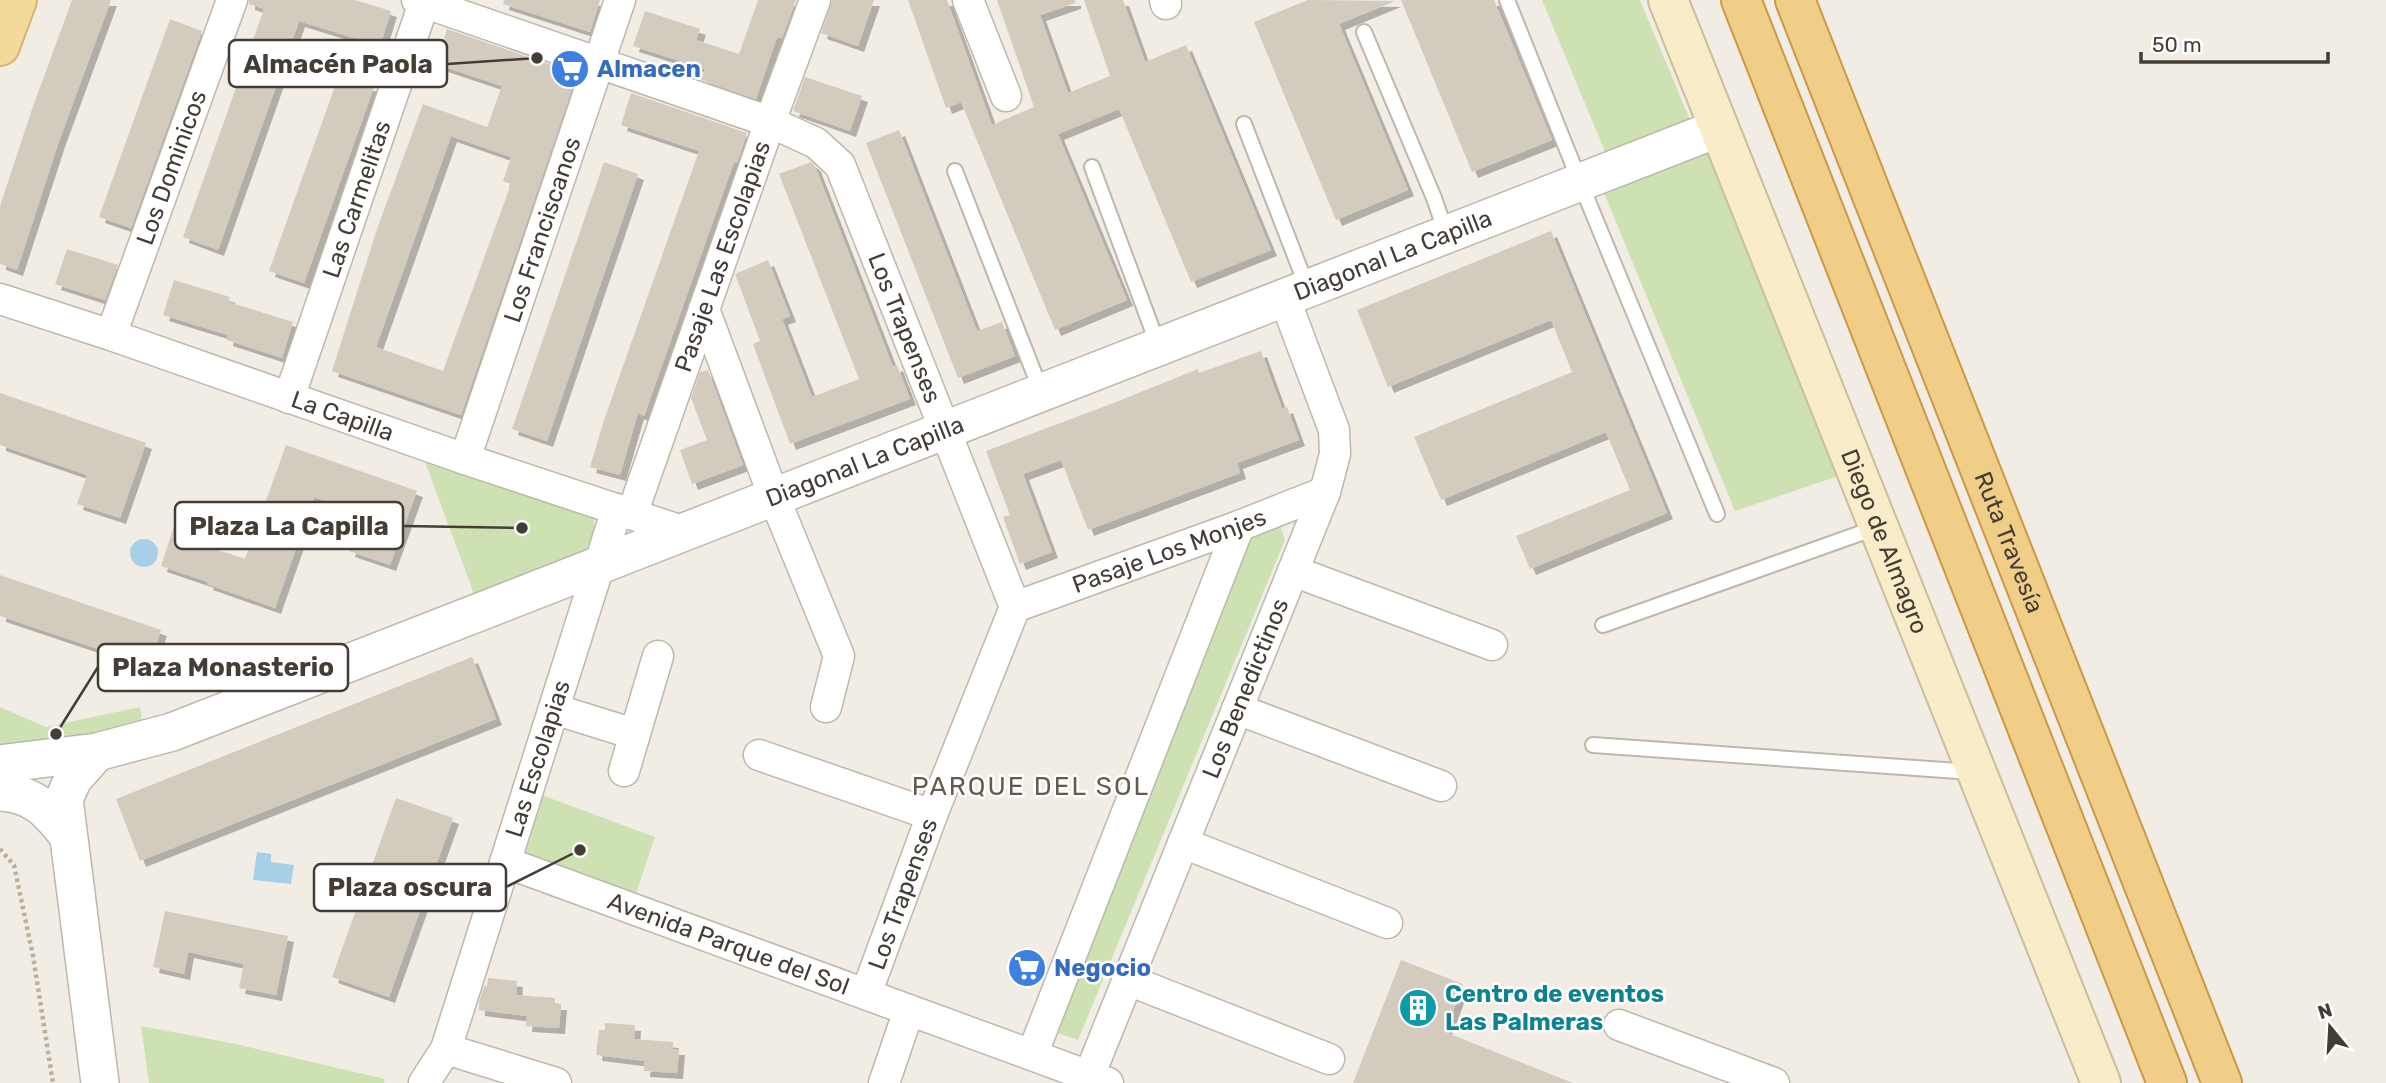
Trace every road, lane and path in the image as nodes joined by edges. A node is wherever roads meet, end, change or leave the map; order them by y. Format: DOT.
graph roads {
  1 [pos="17,0"];
  2 [pos="232,0"];
  3 [pos="620,0"];
  4 [pos="815,0"];
  5 [pos="968,0"];
  6 [pos="1507,0"];
  7 [pos="1668,0"];
  8 [pos="1741,0"];
  9 [pos="1795,0"];
  10 [pos="422,1"];
  11 [pos="1364,33"];
  12 [pos="0,46"];
  13 [pos="598,64"];
  14 [pos="1006,96"];
  15 [pos="770,122"];
  16 [pos="1244,124"];
  17 [pos="1719,128"];
  18 [pos="1092,167"];
  19 [pos="956,171"];
  20 [pos="1580,182"];
  21 [pos="1447,234"];
  22 [pos="1296,293"];
  23 [pos="0,299"];
  24 [pos="704,309"];
  25 [pos="111,335"];
  26 [pos="1159,346"];
  27 [pos="1042,392"];
  28 [pos="289,398"];
  29 [pos="945,430"];
  30 [pos="465,459"];
  31 [pos="1325,492"];
  32 [pos="774,497"];
  33 [pos="624,512"];
  34 [pos="1717,514"];
  35 [pos="1239,526"];
  36 [pos="1878,527"];
  37 [pos="685,532"];
  38 [pos="600,565"];
  39 [pos="1293,572"];
  40 [pos="1015,607"];
  41 [pos="1602,625"];
  42 [pos="1492,645"];
  43 [pos="658,656"];
  44 [pos="826,707"];
  45 [pos="554,709"];
  46 [pos="1237,709"];
  47 [pos="635,734"];
  48 [pos="1593,745"];
  49 [pos="97,752"];
  50 [pos="759,755"];
  51 [pos="0,764"];
  52 [pos="624,771"];
  53 [pos="1977,772"];
  54 [pos="1441,786"];
  55 [pos="0,792"];
  56 [pos="38,804"];
  57 [pos="932,815"];
  58 [pos="67,834"];
  59 [pos="1183,843"];
  60 [pos="0,849"];
  61 [pos="505,862"];
  62 [pos="1387,923"];
  63 [pos="1128,980"];
  64 [pos="866,994"];
  65 [pos="909,1010"];
  66 [pos="1619,1025"];
  67 [pos="446,1049"];
  68 [pos="1032,1055"];
  69 [pos="1329,1059"];
  70 [pos="1099,1079"];
  71 [pos="53,1083"];
  72 [pos="100,1083"];
  73 [pos="424,1083"];
  74 [pos="555,1083"];
  75 [pos="884,1083"];
  76 [pos="1774,1083"];
  77 [pos="2101,1083"];
  78 [pos="2167,1083"];
  79 [pos="2222,1083"];
  1 -- 12 [label="main road"];
  2 -- 25 [label="street, Los Dominicos"];
  3 -- 13 [label="street, Los Franciscanos"];
  4 -- 15 [label="street, Pasaje Las Escolapias"];
  5 -- 14 [label="street"];
  6 -- 20 [label="lane"];
  7 -- 17 [label="main road, Diego de Almagro"];
  8 -- 78 [label="highway, Ruta Travesía"];
  9 -- 79 [label="highway, Ruta Travesía"];
  10 -- 13 [label="street, Los Trapenses"];
  10 -- 28 [label="street, Las Carmelitas"];
  11 -- 21 [label="lane"];
  13 -- 15 [label="street, Los Trapenses"];
  13 -- 30 [label="street, Los Franciscanos"];
  15 -- 24 [label="street, Pasaje Las Escolapias"];
  15 -- 29 [label="street, Los Trapenses"];
  16 -- 22 [label="lane"];
  17 -- 20 [label="street, Diagonal La Capilla"];
  17 -- 36 [label="main road, Diego de Almagro"];
  18 -- 26 [label="lane"];
  19 -- 27 [label="lane"];
  20 -- 21 [label="street, Diagonal La Capilla"];
  20 -- 34 [label="lane"];
  21 -- 22 [label="street, Diagonal La Capilla"];
  22 -- 26 [label="street, Diagonal La Capilla"];
  22 -- 31 [label="street, Los Benedictinos"];
  23 -- 25 [label="street, La Capilla"];
  24 -- 32 [label="street"];
  24 -- 33 [label="street, Pasaje Las Escolapias"];
  25 -- 28 [label="street, La Capilla"];
  26 -- 27 [label="street, Diagonal La Capilla"];
  27 -- 29 [label="street, Diagonal La Capilla"];
  28 -- 30 [label="street, La Capilla"];
  29 -- 32 [label="street, Diagonal La Capilla"];
  29 -- 40 [label="street, Los Trapenses"];
  30 -- 33 [label="street, La Capilla"];
  31 -- 35 [label="street, Pasaje Los Monjes"];
  31 -- 39 [label="street, Los Benedictinos"];
  32 -- 37 [label="street, Diagonal La Capilla"];
  32 -- 44 [label="street"];
  33 -- 37 [label="street, La Capilla"];
  33 -- 38 [label="street, Las Escolapias"];
  35 -- 40 [label="street, Pasaje Los Monjes"];
  35 -- 68 [label="street"];
  36 -- 41 [label="lane"];
  36 -- 53 [label="main road, Diego de Almagro"];
  37 -- 38 [label="street, Diagonal La Capilla"];
  38 -- 45 [label="street, Las Escolapias"];
  38 -- 49 [label="street, Diagonal La Capilla"];
  39 -- 42 [label="street"];
  39 -- 46 [label="street, Los Benedictinos"];
  40 -- 57 [label="street, Los Trapenses"];
  43 -- 47 [label="street"];
  45 -- 47 [label="street"];
  45 -- 61 [label="street, Las Escolapias"];
  46 -- 54 [label="street"];
  46 -- 59 [label="street, Los Benedictinos"];
  47 -- 52 [label="street"];
  48 -- 53 [label="lane"];
  49 -- 51 [label="street, Diagonal La Capilla"];
  49 -- 56 [label="street"];
  49 -- 58 [label="street"];
  50 -- 57 [label="street"];
  53 -- 77 [label="main road, Diego de Almagro"];
  55 -- 56 [label="street"];
  56 -- 58 [label="street"];
  57 -- 64 [label="street, Los Trapenses"];
  58 -- 72 [label="street"];
  59 -- 62 [label="street"];
  59 -- 63 [label="street, Los Benedictinos"];
  60 -- 71 [label="path"];
  61 -- 64 [label="street, Avenida Parque del Sol"];
  61 -- 67 [label="street, Las Escolapias"];
  63 -- 69 [label="street"];
  63 -- 70 [label="street, Los Benedictinos"];
  64 -- 65 [label="street, Avenida Parque del Sol"];
  65 -- 68 [label="street, Avenida Parque del Sol"];
  65 -- 75 [label="street"];
  66 -- 76 [label="street"];
  67 -- 73 [label="street, Las Escolapias"];
  67 -- 74 [label="street"];
  68 -- 70 [label="street, Avenida Parque del Sol"];
}
